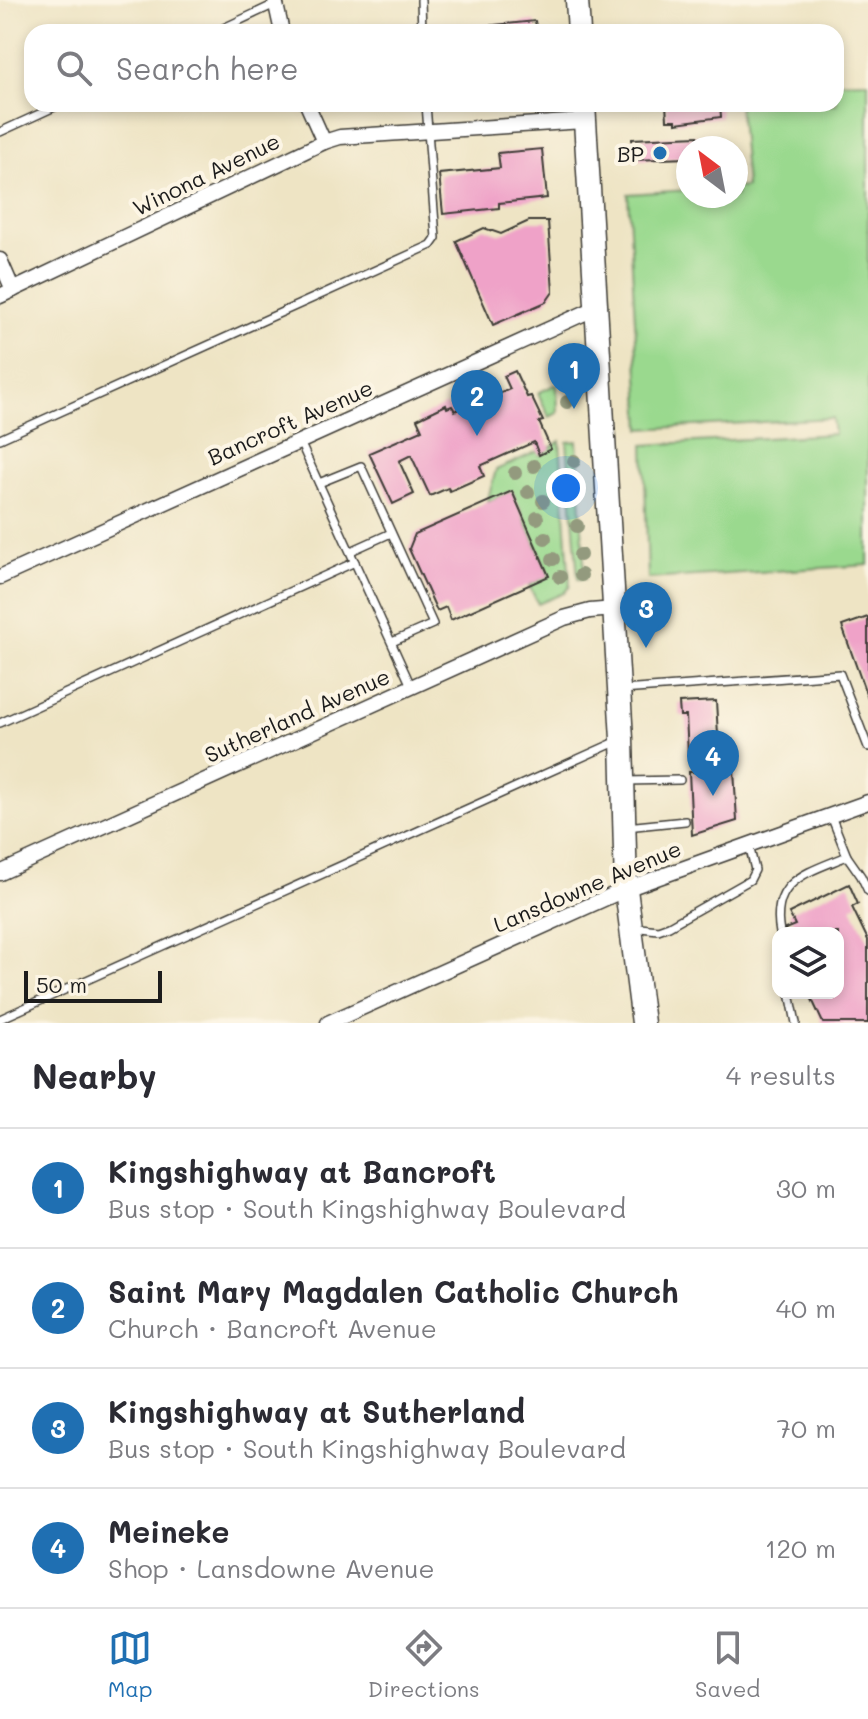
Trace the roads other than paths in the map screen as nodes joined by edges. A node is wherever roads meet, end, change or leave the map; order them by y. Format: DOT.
graph roads {
  1 [pos="421,0"];
  2 [pos="577,0"];
  3 [pos="275,2"];
  4 [pos="231,24"];
  5 [pos="280,24"];
  6 [pos="422,24"];
  7 [pos="578,24"];
  8 [pos="44,112"];
  9 [pos="311,112"];
  10 [pos="427,112"];
  11 [pos="584,112"];
  12 [pos="428,131"];
  13 [pos="0,132"];
  14 [pos="324,142"];
  15 [pos="0,260"];
  16 [pos="7,293"];
  17 [pos="598,307"];
  18 [pos="0,439"];
  19 [pos="300,441"];
  20 [pos="319,483"];
  21 [pos="391,533"];
  22 [pos="351,551"];
  23 [pos="355,562"];
  24 [pos="0,577"];
  25 [pos="615,609"];
  26 [pos="392,642"];
  27 [pos="412,688"];
  28 [pos="619,690"];
  29 [pos="0,723"];
  30 [pos="622,739"];
  31 [pos="868,747"];
  32 [pos="680,780"];
  33 [pos="623,781"];
  34 [pos="868,802"];
  35 [pos="831,816"];
  36 [pos="685,821"];
  37 [pos="624,827"];
  38 [pos="749,845"];
  39 [pos="847,856"];
  40 [pos="0,873"];
  41 [pos="626,889"];
  42 [pos="868,891"];
  43 [pos="630,927"];
  44 [pos="780,927"];
  45 [pos="791,999"];
  46 [pos="0,1019"];
  47 [pos="328,1023"];
  48 [pos="643,1023"];
  49 [pos="796,1023"];
  1 -- 6 [label="lane"];
  2 -- 7 [label="main road"];
  3 -- 4 [label="lane"];
  3 -- 5 [label="street"];
  8 -- 13 [label="lane"];
  9 -- 14 [label="street"];
  10 -- 12 [label="lane"];
  11 -- 12 [label="street, Winona Avenue"];
  11 -- 17 [label="main road"];
  12 -- 14 [label="street, Winona Avenue"];
  12 -- 18 [label="lane"];
  14 -- 16 [label="street, Winona Avenue"];
  15 -- 16 [label="street"];
  17 -- 19 [label="street, Bancroft Avenue"];
  17 -- 25 [label="main road"];
  19 -- 20 [label="lane"];
  19 -- 24 [label="street, Bancroft Avenue"];
  20 -- 21 [label="lane"];
  20 -- 22 [label="lane"];
  21 -- 22 [label="lane"];
  21 -- 26 [label="lane"];
  22 -- 23 [label="lane"];
  23 -- 26 [label="lane"];
  23 -- 29 [label="lane"];
  25 -- 27 [label="street, Sutherland Avenue"];
  25 -- 28 [label="main road"];
  26 -- 27 [label="lane"];
  27 -- 40 [label="street, Sutherland Avenue"];
  28 -- 30 [label="main road"];
  28 -- 31 [label="lane"];
  30 -- 33 [label="main road"];
  30 -- 46 [label="lane"];
  32 -- 33 [label="lane"];
  33 -- 37 [label="main road"];
  34 -- 35 [label="street, Lansdowne Avenue"];
  35 -- 38 [label="street, Lansdowne Avenue"];
  35 -- 39 [label="lane"];
  36 -- 37 [label="lane"];
  37 -- 41 [label="main road"];
  38 -- 41 [label="street, Lansdowne Avenue"];
  38 -- 43 [label="lane"];
  39 -- 42 [label="lane"];
  39 -- 44 [label="lane"];
  41 -- 43 [label="main road"];
  41 -- 47 [label="street, Lansdowne Avenue"];
  43 -- 48 [label="main road"];
  45 -- 49 [label="lane"];
}
